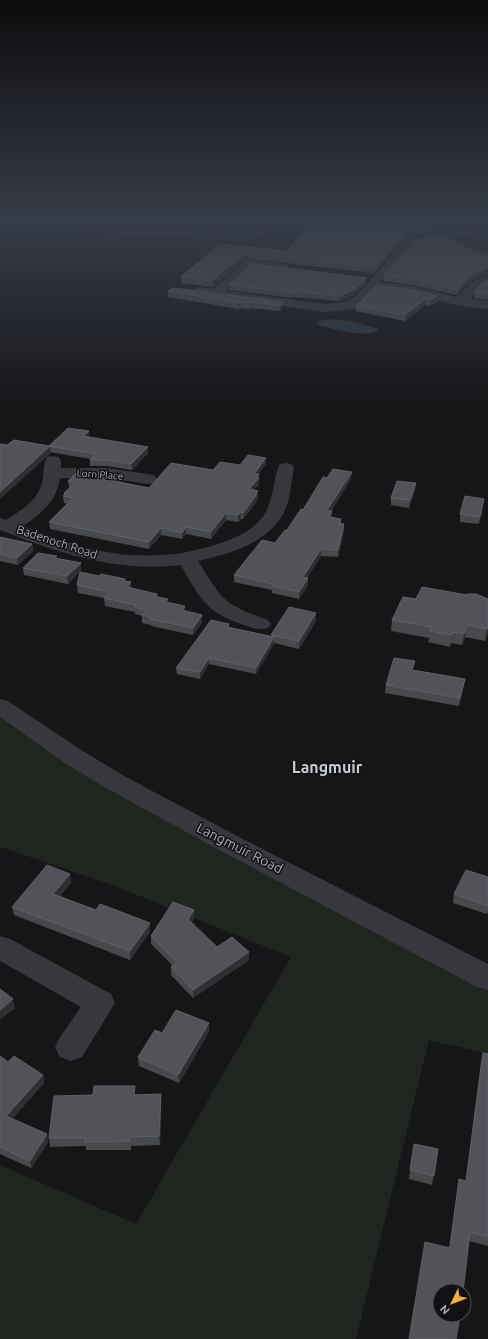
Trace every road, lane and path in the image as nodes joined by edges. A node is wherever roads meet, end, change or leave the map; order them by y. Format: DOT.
graph roads {
  1 [pos="227,283"];
  2 [pos="369,283"];
  3 [pos="385,283"];
  4 [pos="480,283"];
  5 [pos="188,290"];
  6 [pos="216,293"];
  7 [pos="461,302"];
  8 [pos="488,305"];
  9 [pos="286,468"];
  10 [pos="148,479"];
  11 [pos="4,525"];
  12 [pos="187,559"];
  13 [pos="261,624"];
  14 [pos="0,706"];
  15 [pos="0,947"];
  16 [pos="488,978"];
  17 [pos="71,1047"];
  1 -- 6 [label="street"];
  2 -- 6 [label="street"];
  3 -- 7 [label="street"];
  4 -- 7 [label="street"];
  5 -- 6 [label="street"];
  7 -- 8 [label="street"];
  9 -- 12 [label="street, Badenoch Road"];
  10 -- 11 [label="street, Lorn Place"];
  11 -- 12 [label="street, Badenoch Road"];
  12 -- 13 [label="street"];
  14 -- 16 [label="street, Langmuir Road"];
  15 -- 17 [label="street"];
}
